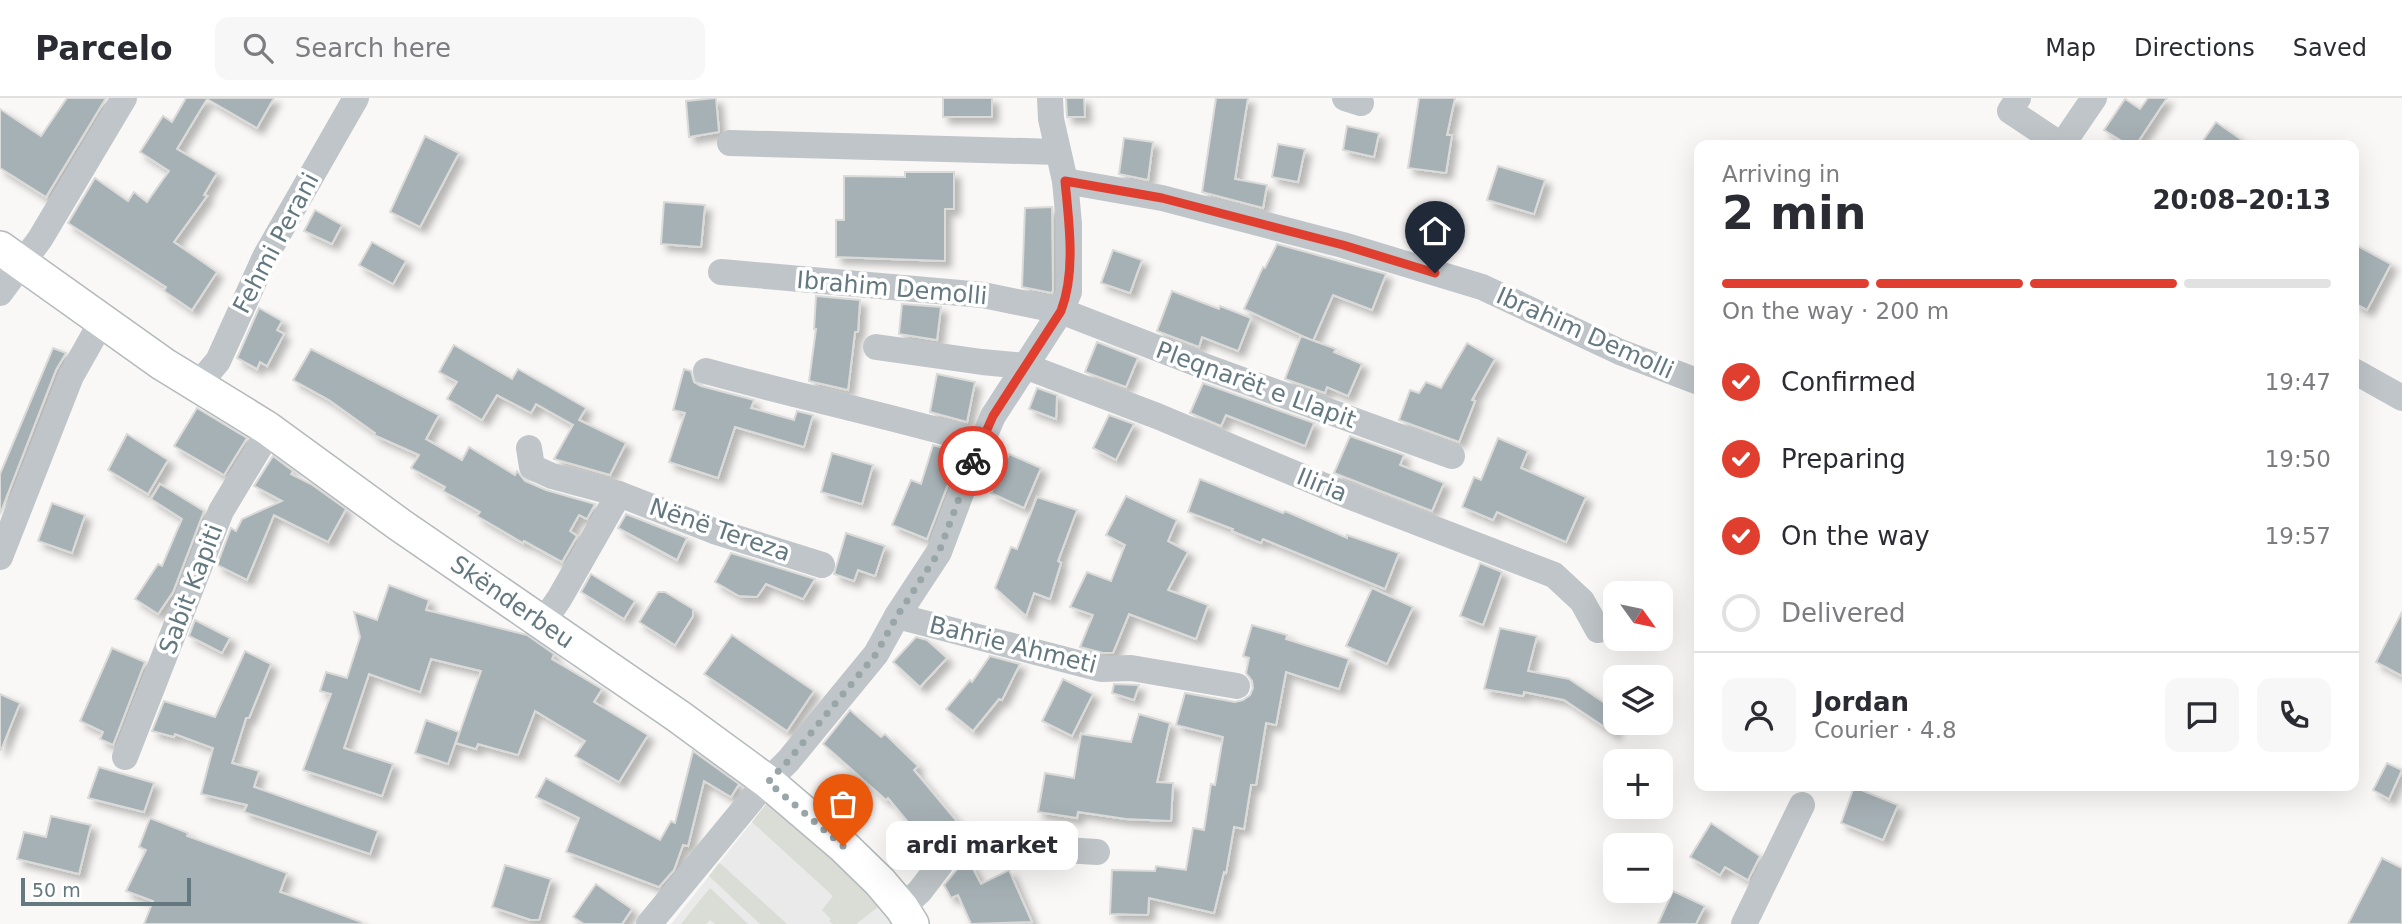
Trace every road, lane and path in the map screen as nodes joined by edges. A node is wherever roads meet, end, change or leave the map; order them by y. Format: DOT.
graph roads {
  1 [pos="124,98"];
  2 [pos="356,98"];
  3 [pos="1050,98"];
  4 [pos="2018,98"];
  5 [pos="2094,98"];
  6 [pos="2054,140"];
  7 [pos="2065,140"];
  8 [pos="730,143"];
  9 [pos="1058,152"];
  10 [pos="1065,181"];
  11 [pos="10,255"];
  12 [pos="721,272"];
  13 [pos="0,293"];
  14 [pos="1061,311"];
  15 [pos="102,321"];
  16 [pos="876,347"];
  17 [pos="1025,366"];
  18 [pos="706,371"];
  19 [pos="2359,374"];
  20 [pos="1694,380"];
  21 [pos="196,387"];
  22 [pos="2402,398"];
  23 [pos="267,428"];
  24 [pos="981,442"];
  25 [pos="529,448"];
  26 [pos="1452,456"];
  27 [pos="619,495"];
  28 [pos="0,557"];
  29 [pos="822,565"];
  30 [pos="897,616"];
  31 [pos="543,622"];
  32 [pos="1598,631"];
  33 [pos="1237,686"];
  34 [pos="125,757"];
  35 [pos="768,782"];
  36 [pos="1802,805"];
  37 [pos="1097,852"];
  38 [pos="907,916"];
  39 [pos="649,924"];
  40 [pos="1744,924"];
  1 -- 11 [label="street"];
  2 -- 21 [label="street, Fehmi Perani"];
  3 -- 9 [label="street"];
  4 -- 6 [label="street"];
  5 -- 7 [label="street"];
  8 -- 9 [label="street"];
  9 -- 10 [label="street"];
  10 -- 14 [label="street"];
  10 -- 20 [label="street, Ibrahim Demolli"];
  11 -- 13 [label="street"];
  11 -- 15 [label="main road, Skënderbeu"];
  12 -- 14 [label="street, Ibrahim Demolli"];
  14 -- 17 [label="street"];
  14 -- 26 [label="street, Pleqnarët e Llapit"];
  15 -- 21 [label="main road, Skënderbeu"];
  15 -- 28 [label="street"];
  16 -- 17 [label="street"];
  17 -- 24 [label="street"];
  17 -- 32 [label="street, Iliria"];
  18 -- 24 [label="street"];
  19 -- 22 [label="street"];
  21 -- 23 [label="main road, Skënderbeu"];
  23 -- 31 [label="main road, Skënderbeu"];
  23 -- 34 [label="street, Sabit Kapiti"];
  24 -- 30 [label="street"];
  25 -- 27 [label="street, Nënë Tereza"];
  27 -- 29 [label="street, Nënë Tereza"];
  27 -- 31 [label="street, Nënë Tereza"];
  30 -- 33 [label="street, Bahrie Ahmeti"];
  30 -- 35 [label="street"];
  31 -- 35 [label="main road, Skënderbeu"];
  35 -- 38 [label="main road, Skënderbeu"];
  35 -- 39 [label="street"];
  36 -- 40 [label="street"];
  37 -- 38 [label="street, Skënderbeu"];
}
